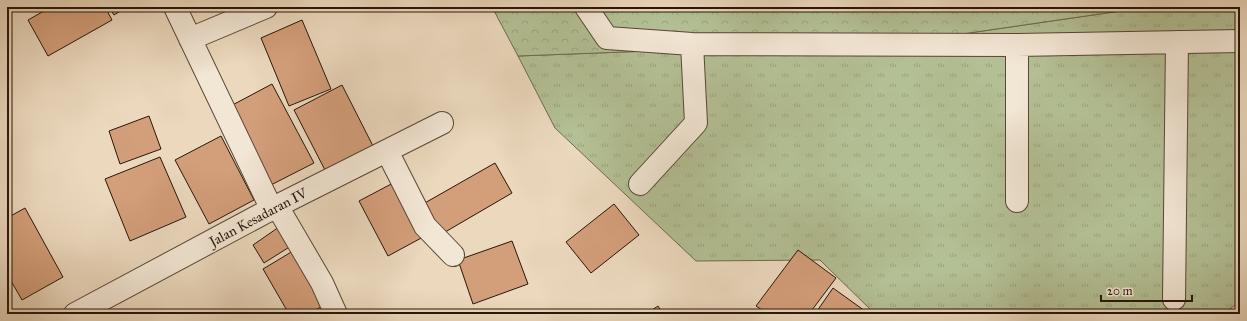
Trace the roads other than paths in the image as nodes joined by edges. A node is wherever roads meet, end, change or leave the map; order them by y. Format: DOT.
graph roads {
  1 [pos="175,7"];
  2 [pos="266,7"];
  3 [pos="586,7"];
  4 [pos="190,39"];
  5 [pos="1240,41"];
  6 [pos="1177,42"];
  7 [pos="692,44"];
  8 [pos="1017,45"];
  9 [pos="442,123"];
  10 [pos="387,151"];
  11 [pos="640,184"];
  12 [pos="1016,201"];
  13 [pos="274,208"];
  14 [pos="453,255"];
  15 [pos="1174,299"];
  16 [pos="75,314"];
  17 [pos="336,314"];
  1 -- 4 [label="street"];
  2 -- 4 [label="street"];
  3 -- 7 [label="street"];
  4 -- 13 [label="street"];
  5 -- 6 [label="street"];
  6 -- 8 [label="street"];
  6 -- 15 [label="street"];
  7 -- 8 [label="street"];
  7 -- 11 [label="street"];
  8 -- 12 [label="street"];
  9 -- 10 [label="street, Jalan Kesadaran IV"];
  10 -- 13 [label="street, Jalan Kesadaran IV"];
  10 -- 14 [label="street"];
  13 -- 16 [label="street, Jalan Kesadaran IV"];
  13 -- 17 [label="street"];
}
